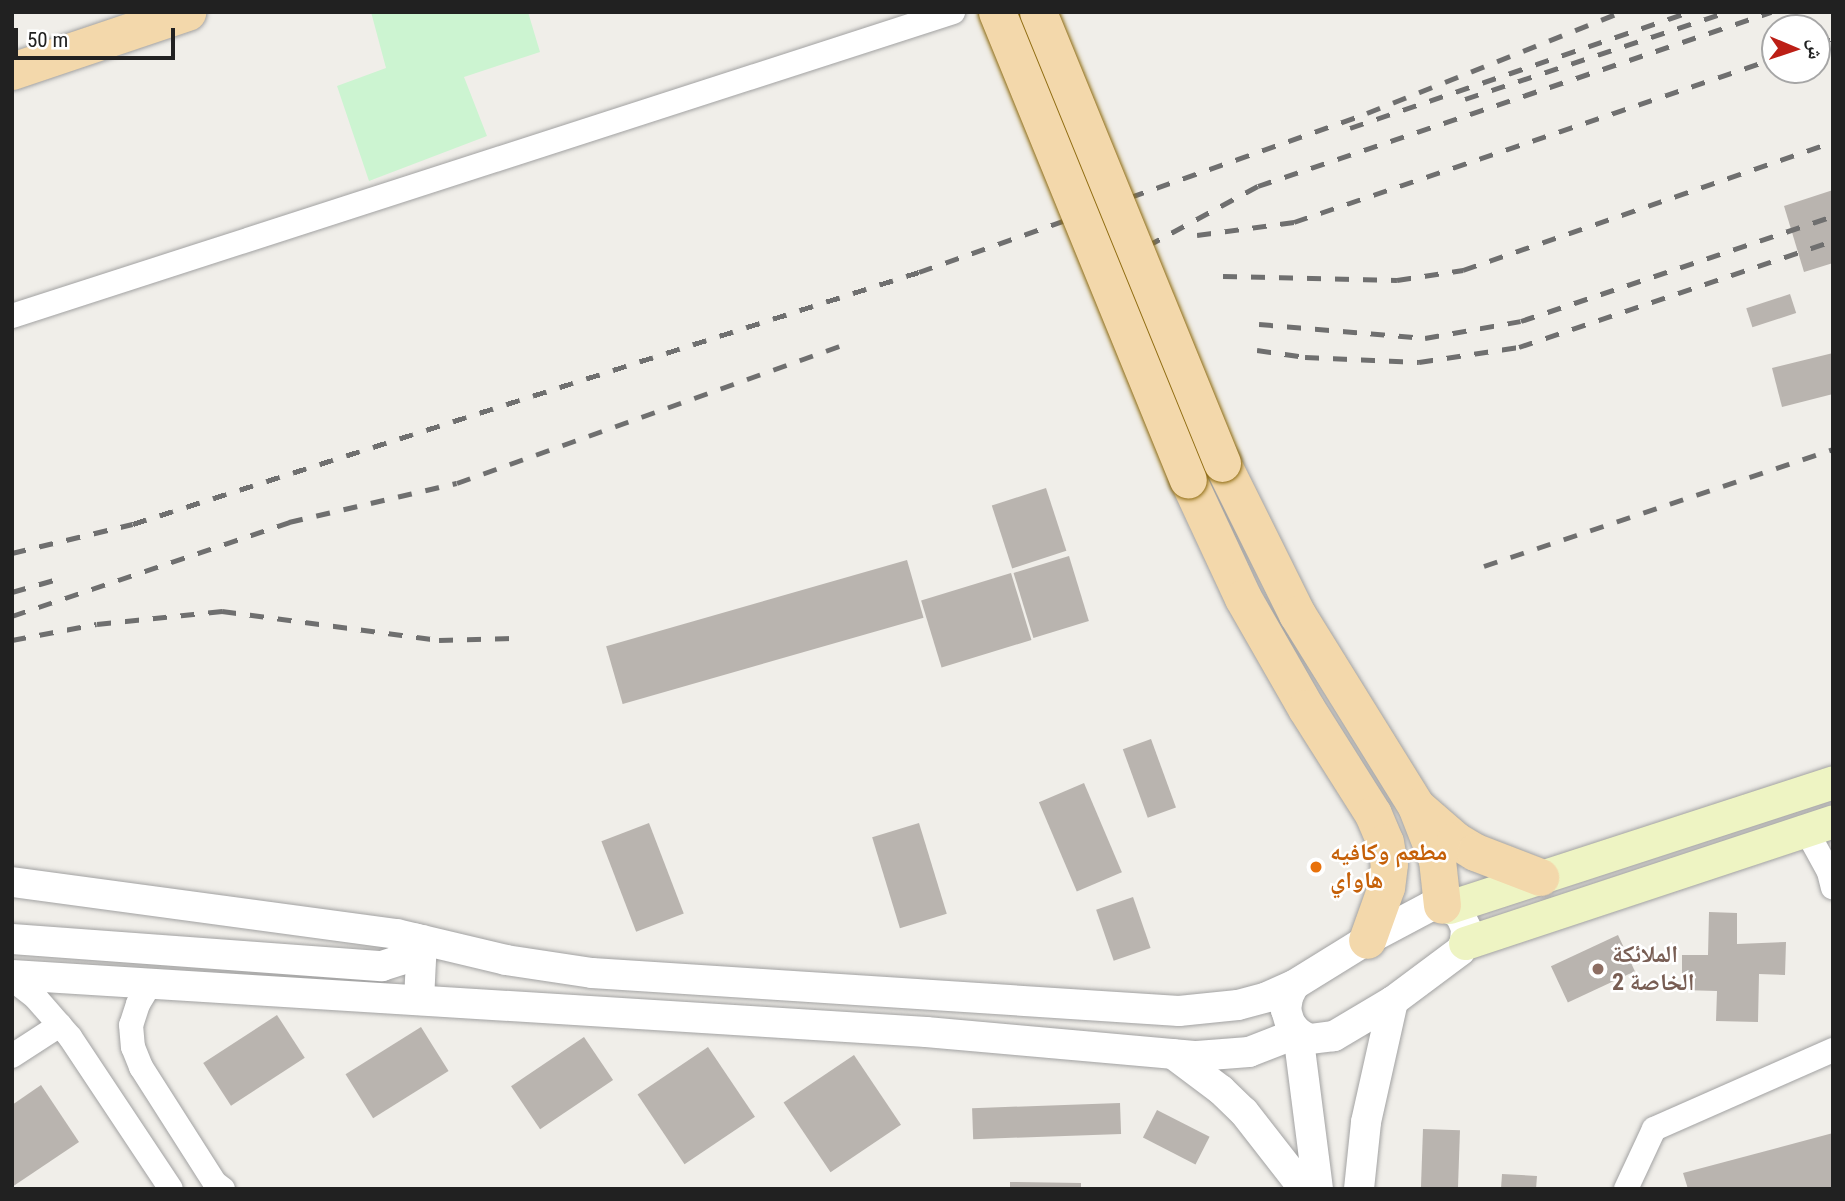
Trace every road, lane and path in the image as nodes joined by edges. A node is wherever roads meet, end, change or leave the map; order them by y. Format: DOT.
graph roads {
  1 [pos="187,12"];
  2 [pos="953,12"];
  3 [pos="997,12"];
  4 [pos="1038,12"];
  5 [pos="12,71"];
  6 [pos="12,316"];
  7 [pos="1833,782"];
  8 [pos="1416,806"];
  9 [pos="1820,826"];
  10 [pos="1540,877"];
  11 [pos="12,882"];
  12 [pos="1833,888"];
  13 [pos="1445,906"];
  14 [pos="12,939"];
  15 [pos="419,939"];
  16 [pos="1367,940"];
  17 [pos="1465,943"];
  18 [pos="12,977"];
  19 [pos="150,984"];
  20 [pos="1294,985"];
  21 [pos="419,1000"];
  22 [pos="1393,1001"];
  23 [pos="60,1025"];
  24 [pos="1298,1033"];
  25 [pos="1833,1050"];
  26 [pos="1170,1052"];
  27 [pos="12,1056"];
  28 [pos="170,1189"];
  29 [pos="223,1189"];
  30 [pos="1304,1189"];
  31 [pos="1318,1189"];
  32 [pos="1359,1189"];
  33 [pos="1626,1189"];
  1 -- 5 [label="main road"];
  2 -- 6 [label="street"];
  3 -- 16 [label="main road, bridge"];
  4 -- 8 [label="main road, bridge"];
  7 -- 10 [label="main road"];
  8 -- 10 [label="main road"];
  8 -- 13 [label="main road"];
  9 -- 12 [label="street"];
  9 -- 17 [label="main road"];
  10 -- 13 [label="main road"];
  11 -- 15 [label="street"];
  13 -- 16 [label="street"];
  13 -- 17 [label="street"];
  14 -- 15 [label="street"];
  15 -- 20 [label="street"];
  15 -- 21 [label="street"];
  16 -- 20 [label="street"];
  17 -- 22 [label="street"];
  18 -- 19 [label="street"];
  18 -- 23 [label="street"];
  19 -- 21 [label="street"];
  19 -- 29 [label="street"];
  20 -- 24 [label="street"];
  21 -- 26 [label="street"];
  22 -- 24 [label="street"];
  22 -- 32 [label="street"];
  23 -- 27 [label="street"];
  23 -- 28 [label="street"];
  24 -- 26 [label="street"];
  24 -- 31 [label="street"];
  25 -- 33 [label="street"];
  26 -- 30 [label="street"];
}
